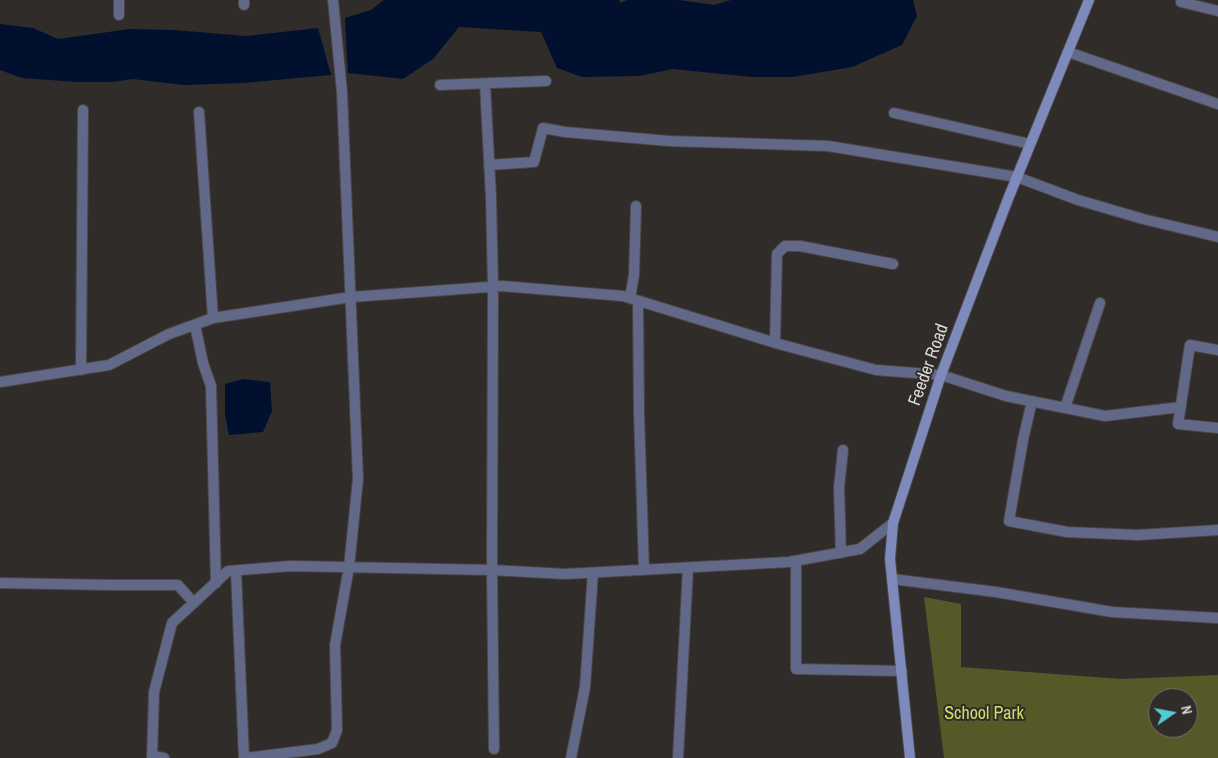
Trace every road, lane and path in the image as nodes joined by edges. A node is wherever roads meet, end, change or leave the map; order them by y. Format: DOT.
graph roads {
  1 [pos="119,0"];
  2 [pos="333,0"];
  3 [pos="1089,0"];
  4 [pos="1182,0"];
  5 [pos="1218,11"];
  6 [pos="119,15"];
  7 [pos="1068,52"];
  8 [pos="546,81"];
  9 [pos="486,84"];
  10 [pos="440,85"];
  11 [pos="1218,104"];
  12 [pos="83,110"];
  13 [pos="199,112"];
  14 [pos="894,113"];
  15 [pos="1030,144"];
  16 [pos="489,165"];
  17 [pos="1017,177"];
  18 [pos="636,206"];
  19 [pos="1218,238"];
  20 [pos="893,264"];
  21 [pos="493,287"];
  22 [pos="351,297"];
  23 [pos="634,299"];
  24 [pos="1100,303"];
  25 [pos="213,318"];
  26 [pos="195,325"];
  27 [pos="775,342"];
  28 [pos="1218,350"];
  29 [pos="81,370"];
  30 [pos="942,375"];
  31 [pos="0,382"];
  32 [pos="1032,401"];
  33 [pos="1181,407"];
  34 [pos="1065,408"];
  35 [pos="1218,428"];
  36 [pos="843,450"];
  37 [pos="893,523"];
  38 [pos="1218,530"];
  39 [pos="841,552"];
  40 [pos="796,561"];
  41 [pos="349,567"];
  42 [pos="688,568"];
  43 [pos="492,570"];
  44 [pos="644,570"];
  45 [pos="236,571"];
  46 [pos="593,573"];
  47 [pos="892,579"];
  48 [pos="216,582"];
  49 [pos="0,583"];
  50 [pos="194,603"];
  51 [pos="1218,618"];
  52 [pos="902,671"];
  53 [pos="494,749"];
  54 [pos="152,757"];
  55 [pos="164,758"];
  56 [pos="245,758"];
  57 [pos="571,758"];
  58 [pos="678,758"];
  59 [pos="910,758"];
  1 -- 6 [label="street"];
  2 -- 22 [label="street"];
  3 -- 7 [label="street, Feeder Road"];
  4 -- 5 [label="street"];
  7 -- 11 [label="street"];
  7 -- 15 [label="street, Feeder Road"];
  8 -- 9 [label="street"];
  9 -- 10 [label="street"];
  9 -- 16 [label="street"];
  12 -- 29 [label="street"];
  13 -- 25 [label="street"];
  14 -- 15 [label="street"];
  15 -- 17 [label="street, Feeder Road"];
  16 -- 17 [label="street"];
  16 -- 21 [label="street"];
  17 -- 19 [label="street"];
  17 -- 30 [label="street, Feeder Road"];
  18 -- 23 [label="street"];
  20 -- 27 [label="street"];
  21 -- 22 [label="street"];
  21 -- 23 [label="street"];
  21 -- 43 [label="street"];
  22 -- 25 [label="street"];
  22 -- 41 [label="street"];
  23 -- 27 [label="street"];
  23 -- 44 [label="street"];
  24 -- 34 [label="street"];
  25 -- 26 [label="street"];
  26 -- 29 [label="street"];
  26 -- 48 [label="street"];
  27 -- 30 [label="street"];
  28 -- 33 [label="street"];
  29 -- 31 [label="street"];
  30 -- 32 [label="street"];
  30 -- 37 [label="street, Feeder Road"];
  32 -- 34 [label="street"];
  32 -- 38 [label="street"];
  33 -- 34 [label="street"];
  33 -- 35 [label="street"];
  36 -- 39 [label="street"];
  37 -- 39 [label="street"];
  37 -- 47 [label="street, Feeder Road"];
  39 -- 40 [label="street"];
  40 -- 42 [label="street"];
  40 -- 52 [label="street"];
  41 -- 43 [label="street"];
  41 -- 45 [label="street"];
  41 -- 56 [label="street"];
  42 -- 44 [label="street"];
  42 -- 58 [label="street"];
  43 -- 46 [label="street"];
  43 -- 53 [label="street"];
  44 -- 46 [label="street"];
  45 -- 48 [label="street"];
  45 -- 56 [label="street"];
  46 -- 57 [label="street"];
  47 -- 51 [label="street"];
  47 -- 52 [label="street, Feeder Road"];
  48 -- 50 [label="street"];
  49 -- 50 [label="street"];
  50 -- 54 [label="street"];
  52 -- 59 [label="street, Feeder Road"];
  54 -- 55 [label="street"];
}
